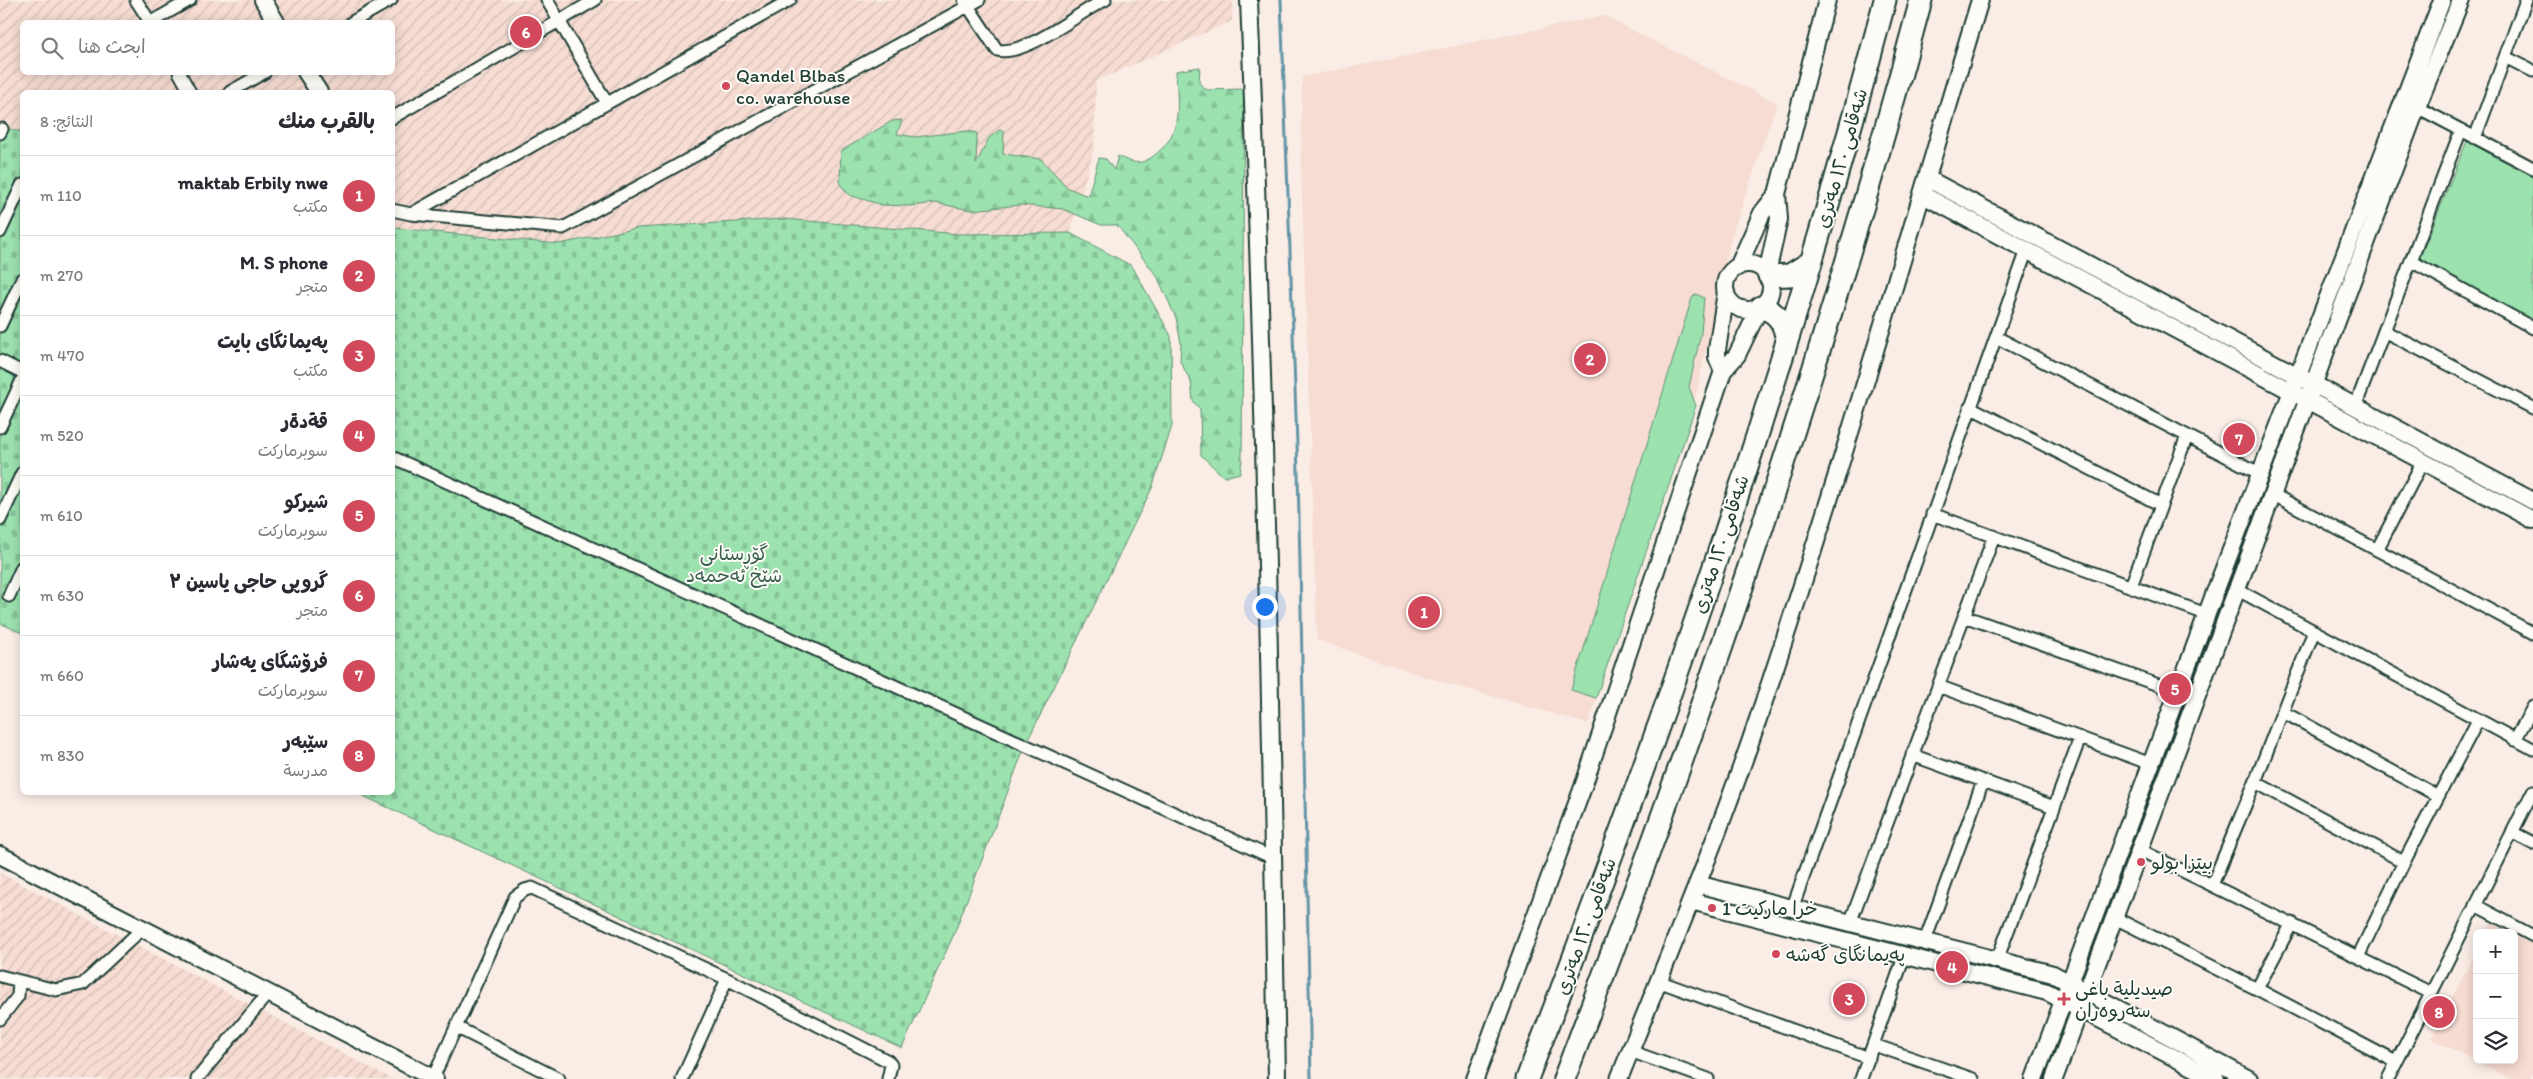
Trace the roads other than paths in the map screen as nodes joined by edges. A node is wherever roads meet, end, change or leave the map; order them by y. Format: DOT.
graph roads {
  1 [pos="136,0"];
  2 [pos="190,0"];
  3 [pos="263,0"];
  4 [pos="391,0"];
  5 [pos="548,0"];
  6 [pos="595,0"];
  7 [pos="790,0"];
  8 [pos="979,0"];
  9 [pos="1105,0"];
  10 [pos="1249,0"];
  11 [pos="1827,0"];
  12 [pos="1885,0"];
  13 [pos="1921,0"];
  14 [pos="1980,0"];
  15 [pos="2442,0"];
  16 [pos="2461,0"];
  17 [pos="2526,0"];
  18 [pos="965,3"];
  19 [pos="149,20"];
  20 [pos="154,20"];
  21 [pos="275,20"];
  22 [pos="356,20"];
  23 [pos="559,20"];
  24 [pos="2505,57"];
  25 [pos="2533,71"];
  26 [pos="181,75"];
  27 [pos="260,75"];
  28 [pos="308,75"];
  29 [pos="189,90"];
  30 [pos="234,90"];
  31 [pos="318,90"];
  32 [pos="607,103"];
  33 [pos="2417,107"];
  34 [pos="395,116"];
  35 [pos="2461,130"];
  36 [pos="2475,138"];
  37 [pos="2533,168"];
  38 [pos="1926,187"];
  39 [pos="20,189"];
  40 [pos="1777,194"];
  41 [pos="395,211"];
  42 [pos="411,214"];
  43 [pos="0,232"];
  44 [pos="2027,250"];
  45 [pos="2411,261"];
  46 [pos="1811,262"];
  47 [pos="1738,267"];
  48 [pos="1768,275"];
  49 [pos="20,283"];
  50 [pos="1726,292"];
  51 [pos="1760,307"];
  52 [pos="0,326"];
  53 [pos="2533,328"];
  54 [pos="2384,331"];
  55 [pos="1996,337"];
  56 [pos="1787,341"];
  57 [pos="0,361"];
  58 [pos="1723,370"];
  59 [pos="20,371"];
  60 [pos="20,384"];
  61 [pos="2294,384"];
  62 [pos="2311,392"];
  63 [pos="1970,407"];
  64 [pos="2356,407"];
  65 [pos="2533,408"];
  66 [pos="0,427"];
  67 [pos="2187,436"];
  68 [pos="395,458"];
  69 [pos="2422,461"];
  70 [pos="2259,473"];
  71 [pos="20,477"];
  72 [pos="2272,494"];
  73 [pos="2533,501"];
  74 [pos="2161,505"];
  75 [pos="1932,514"];
  76 [pos="0,520"];
  77 [pos="2533,520"];
  78 [pos="1994,536"];
  79 [pos="2376,550"];
  80 [pos="20,571"];
  81 [pos="2131,586"];
  82 [pos="2236,589"];
  83 [pos="9,596"];
  84 [pos="2206,614"];
  85 [pos="1964,616"];
  86 [pos="2314,631"];
  87 [pos="2533,633"];
  88 [pos="1938,686"];
  89 [pos="2178,692"];
  90 [pos="2533,707"];
  91 [pos="2282,712"];
  92 [pos="2478,720"];
  93 [pos="2080,738"];
  94 [pos="2515,740"];
  95 [pos="2533,749"];
  96 [pos="1912,755"];
  97 [pos="2151,764"];
  98 [pos="1983,782"];
  99 [pos="2255,782"];
  100 [pos="2533,790"];
  101 [pos="2438,796"];
  102 [pos="2054,807"];
  103 [pos="2512,832"];
  104 [pos="2533,843"];
  105 [pos="2138,849"];
  106 [pos="0,855"];
  107 [pos="1274,859"];
  108 [pos="2404,862"];
  109 [pos="1697,884"];
  110 [pos="2212,885"];
  111 [pos="1691,901"];
  112 [pos="2475,905"];
  113 [pos="1792,908"];
  114 [pos="2113,918"];
  115 [pos="1850,923"];
  116 [pos="2292,924"];
  117 [pos="143,928"];
  118 [pos="2533,936"];
  119 [pos="1844,942"];
  120 [pos="1925,942"];
  121 [pos="1904,957"];
  122 [pos="2358,957"];
  123 [pos="1997,960"];
  124 [pos="0,976"];
  125 [pos="727,979"];
  126 [pos="19,980"];
  127 [pos="1658,981"];
  128 [pos="2069,982"];
  129 [pos="2257,988"];
  130 [pos="2085,991"];
  131 [pos="269,992"];
  132 [pos="2431,994"];
  133 [pos="2063,998"];
  134 [pos="2080,1007"];
  135 [pos="0,1019"];
  136 [pos="456,1028"];
  137 [pos="1874,1045"];
  138 [pos="1630,1051"];
  139 [pos="1869,1058"];
  140 [pos="2396,1062"];
  141 [pos="434,1078"];
  142 [pos="197,1079"];
  143 [pos="559,1079"];
  144 [pos="682,1079"];
  145 [pos="888,1079"];
  146 [pos="1277,1079"];
  147 [pos="1475,1079"];
  148 [pos="1527,1079"];
  149 [pos="1564,1079"];
  150 [pos="1619,1079"];
  151 [pos="1708,1079"];
  152 [pos="1861,1079"];
  153 [pos="1973,1079"];
  154 [pos="2034,1079"];
  155 [pos="2054,1079"];
  156 [pos="2216,1079"];
  157 [pos="2249,1079"];
  158 [pos="2388,1079"];
  1 -- 19 [label="street"];
  2 -- 20 [label="street"];
  3 -- 21 [label="street"];
  4 -- 22 [label="street"];
  5 -- 23 [label="street"];
  6 -- 23 [label="street"];
  7 -- 32 [label="street"];
  8 -- 18 [label="street"];
  9 -- 18 [label="street"];
  10 -- 107 [label="street"];
  11 -- 40 [label="street"];
  12 -- 46 [label="highway, شەقامی ١٢٠ مەتری"];
  13 -- 149 [label="highway, شەقامی ١٢٠ مەتری"];
  14 -- 38 [label="street"];
  15 -- 61 [label="street"];
  16 -- 33 [label="street"];
  17 -- 24 [label="street"];
  18 -- 42 [label="street"];
  23 -- 32 [label="street"];
  23 -- 34 [label="street"];
  24 -- 25 [label="street"];
  24 -- 36 [label="street"];
  26 -- 29 [label="street"];
  27 -- 30 [label="street"];
  28 -- 31 [label="street"];
  32 -- 42 [label="street"];
  33 -- 35 [label="street"];
  33 -- 62 [label="street"];
  35 -- 36 [label="street"];
  35 -- 45 [label="street"];
  36 -- 37 [label="street"];
  38 -- 44 [label="street"];
  38 -- 61 [label="street"];
  38 -- 109 [label="street"];
  39 -- 43 [label="street"];
  40 -- 47 [label="street"];
  40 -- 48 [label="street"];
  41 -- 42 [label="street"];
  44 -- 55 [label="street"];
  44 -- 61 [label="street"];
  45 -- 53 [label="street"];
  45 -- 54 [label="street"];
  46 -- 48 [label="highway"];
  46 -- 56 [label="highway, شەقامی ١٢٠ مەتری"];
  47 -- 48 [label="street"];
  47 -- 50 [label="street"];
  48 -- 51 [label="street"];
  49 -- 52 [label="street"];
  50 -- 51 [label="street"];
  50 -- 58 [label="street"];
  51 -- 56 [label="highway"];
  51 -- 58 [label="street"];
  54 -- 64 [label="street"];
  54 -- 65 [label="street"];
  55 -- 63 [label="street"];
  55 -- 67 [label="street"];
  56 -- 148 [label="highway, شەقامی ١٢٠ مەتری"];
  57 -- 59 [label="street"];
  58 -- 147 [label="street"];
  60 -- 66 [label="street"];
  61 -- 62 [label="street"];
  61 -- 70 [label="street"];
  62 -- 64 [label="street"];
  62 -- 69 [label="street"];
  62 -- 72 [label="street"];
  63 -- 74 [label="street"];
  63 -- 75 [label="street"];
  64 -- 73 [label="street"];
  67 -- 70 [label="street"];
  67 -- 74 [label="street"];
  68 -- 107 [label="street"];
  69 -- 77 [label="street"];
  69 -- 79 [label="street"];
  70 -- 84 [label="street"];
  71 -- 76 [label="street"];
  72 -- 79 [label="street"];
  72 -- 82 [label="street"];
  74 -- 81 [label="street"];
  75 -- 78 [label="street"];
  75 -- 113 [label="street"];
  78 -- 81 [label="street"];
  78 -- 85 [label="street"];
  79 -- 87 [label="street"];
  80 -- 83 [label="street"];
  81 -- 84 [label="street"];
  82 -- 86 [label="street"];
  82 -- 105 [label="street"];
  84 -- 89 [label="street"];
  85 -- 88 [label="street"];
  85 -- 89 [label="street"];
  86 -- 91 [label="street"];
  86 -- 92 [label="street"];
  88 -- 93 [label="street"];
  88 -- 96 [label="street"];
  89 -- 97 [label="street"];
  90 -- 94 [label="street"];
  91 -- 99 [label="street"];
  91 -- 101 [label="street"];
  92 -- 94 [label="street"];
  92 -- 101 [label="street"];
  93 -- 97 [label="street"];
  93 -- 102 [label="street"];
  94 -- 95 [label="street"];
  96 -- 98 [label="street"];
  96 -- 115 [label="street"];
  97 -- 128 [label="street"];
  98 -- 102 [label="street"];
  98 -- 120 [label="street"];
  99 -- 108 [label="street"];
  99 -- 110 [label="street"];
  100 -- 103 [label="street"];
  101 -- 108 [label="street"];
  102 -- 123 [label="street"];
  103 -- 104 [label="street"];
  103 -- 112 [label="street"];
  105 -- 110 [label="street"];
  105 -- 114 [label="street"];
  106 -- 117 [label="street"];
  107 -- 146 [label="street"];
  108 -- 122 [label="street"];
  109 -- 111 [label="street"];
  109 -- 113 [label="street"];
  110 -- 116 [label="street"];
  111 -- 119 [label="street"];
  111 -- 127 [label="street"];
  112 -- 118 [label="street"];
  112 -- 132 [label="street"];
  113 -- 115 [label="street"];
  114 -- 129 [label="street"];
  114 -- 130 [label="street"];
  115 -- 119 [label="street"];
  115 -- 120 [label="street"];
  116 -- 122 [label="street"];
  116 -- 129 [label="street"];
  117 -- 126 [label="street"];
  117 -- 131 [label="street"];
  119 -- 121 [label="street"];
  120 -- 123 [label="street"];
  121 -- 133 [label="street"];
  121 -- 137 [label="street"];
  122 -- 132 [label="street"];
  123 -- 128 [label="street"];
  124 -- 126 [label="street"];
  125 -- 136 [label="street"];
  125 -- 144 [label="street"];
  125 -- 145 [label="street"];
  126 -- 135 [label="street"];
  127 -- 138 [label="street"];
  127 -- 139 [label="street"];
  128 -- 130 [label="street"];
  128 -- 133 [label="street"];
  129 -- 140 [label="street"];
  130 -- 134 [label="street"];
  130 -- 157 [label="street"];
  131 -- 141 [label="street"];
  131 -- 142 [label="street"];
  132 -- 140 [label="street"];
  133 -- 134 [label="street"];
  133 -- 154 [label="street"];
  134 -- 155 [label="street"];
  134 -- 156 [label="street"];
  136 -- 141 [label="street"];
  136 -- 143 [label="street"];
  137 -- 139 [label="street"];
  137 -- 153 [label="street"];
  138 -- 150 [label="street"];
  138 -- 151 [label="street"];
  139 -- 152 [label="street"];
  140 -- 158 [label="street"];
}
